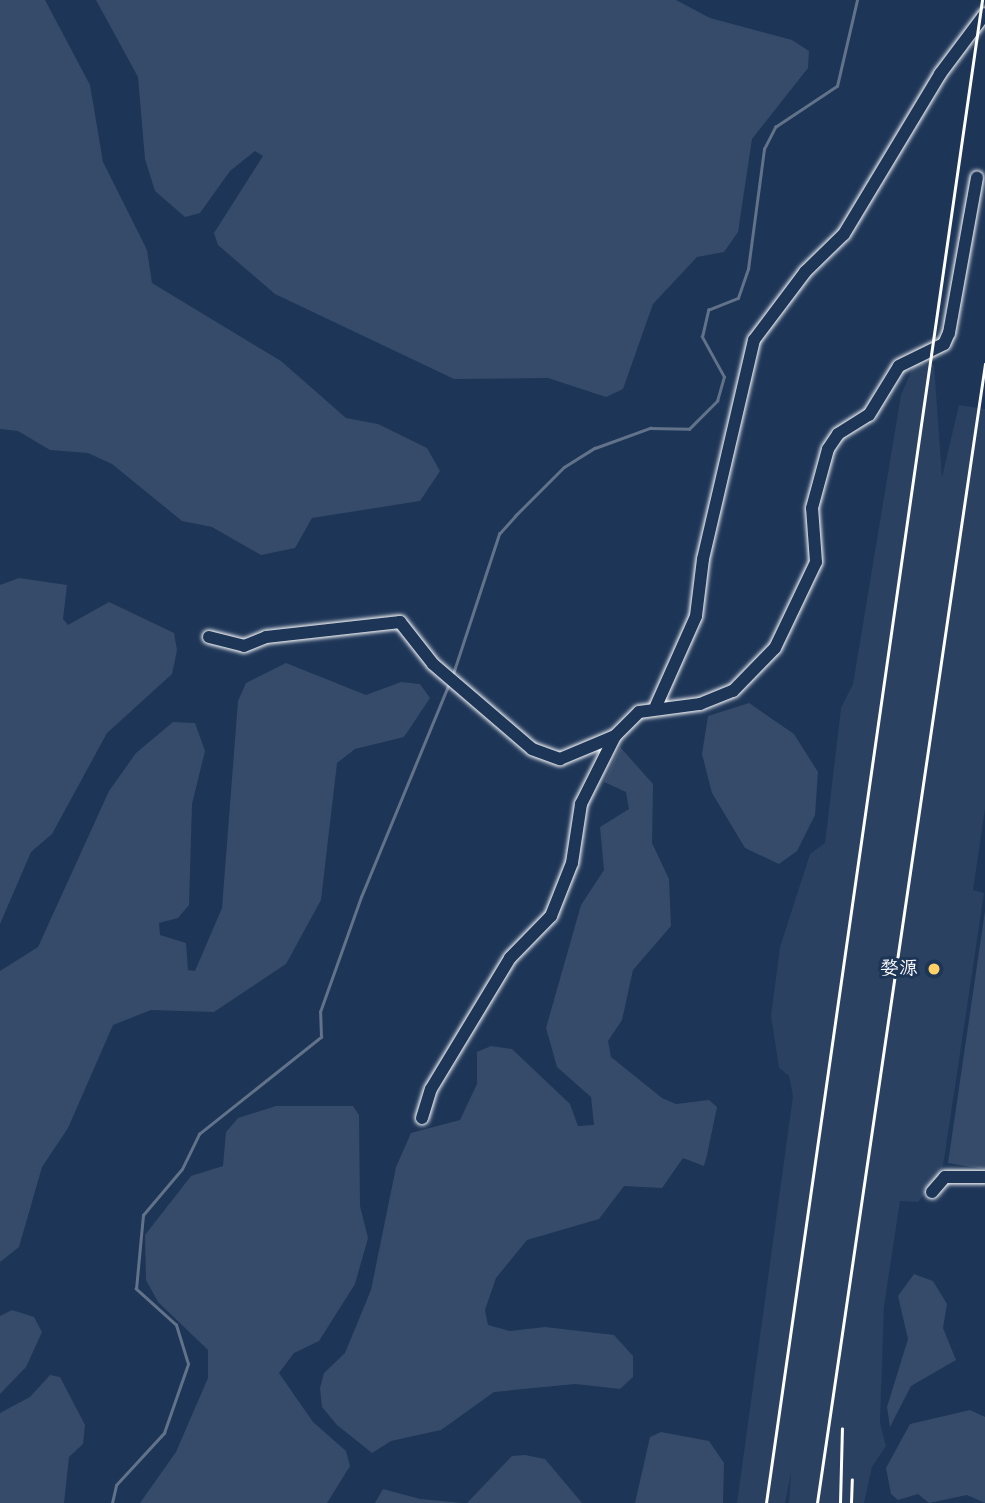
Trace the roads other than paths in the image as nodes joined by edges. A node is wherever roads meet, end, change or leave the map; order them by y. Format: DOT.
graph roads {
  1 [pos="985,14"];
  2 [pos="977,178"];
  3 [pos="209,638"];
  4 [pos="656,706"];
  5 [pos="615,736"];
  6 [pos="422,1118"];
  7 [pos="985,1177"];
  8 [pos="932,1192"];
  1 -- 4 [label="street"];
  2 -- 4 [label="street"];
  3 -- 5 [label="street"];
  4 -- 5 [label="street"];
  5 -- 6 [label="street"];
  7 -- 8 [label="street"];
}
